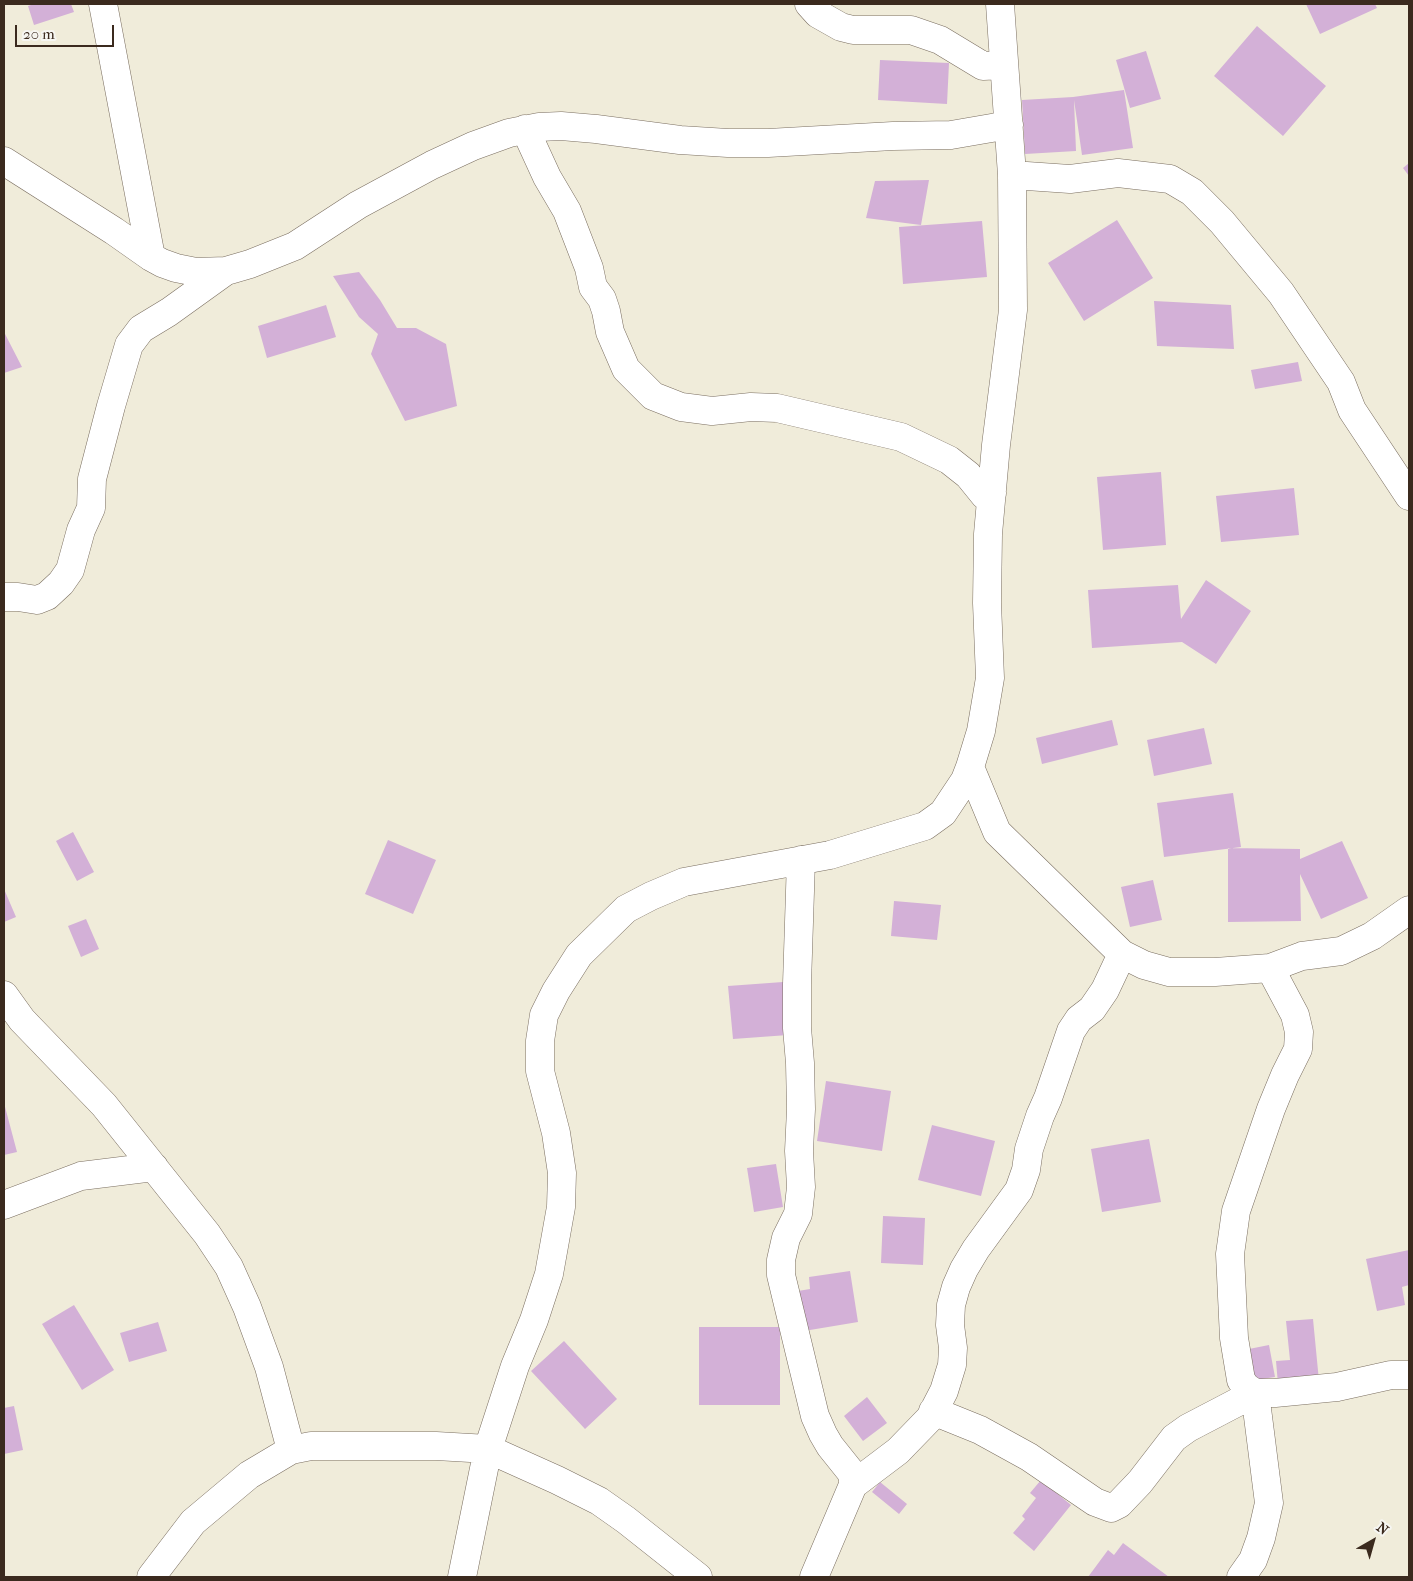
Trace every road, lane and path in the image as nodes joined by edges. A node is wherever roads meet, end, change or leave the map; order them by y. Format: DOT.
graph roads {
  1 [pos="103,4"];
  2 [pos="809,4"];
  3 [pos="1000,4"];
  4 [pos="1004,65"];
  5 [pos="1008,125"];
  6 [pos="525,129"];
  7 [pos="4,161"];
  8 [pos="1012,175"];
  9 [pos="151,257"];
  10 [pos="226,270"];
  11 [pos="992,493"];
  12 [pos="1409,496"];
  13 [pos="4,597"];
  14 [pos="970,767"];
  15 [pos="801,860"];
  16 [pos="1409,910"];
  17 [pos="1122,954"];
  18 [pos="1270,968"];
  19 [pos="4,995"];
  20 [pos="154,1167"];
  21 [pos="4,1205"];
  22 [pos="1409,1375"];
  23 [pos="1255,1393"];
  24 [pos="933,1411"];
  25 [pos="488,1449"];
  26 [pos="291,1450"];
  27 [pos="853,1485"];
  28 [pos="158,1573"];
  29 [pos="462,1577"];
  30 [pos="698,1577"];
  31 [pos="814,1577"];
  32 [pos="1241,1577"];
  1 -- 9 [label="street"];
  2 -- 4 [label="street"];
  3 -- 4 [label="street"];
  4 -- 5 [label="street"];
  5 -- 6 [label="street"];
  5 -- 8 [label="street"];
  6 -- 10 [label="street"];
  6 -- 11 [label="street"];
  7 -- 9 [label="street"];
  8 -- 11 [label="street"];
  8 -- 12 [label="street"];
  9 -- 10 [label="street"];
  10 -- 13 [label="street"];
  11 -- 14 [label="street"];
  14 -- 15 [label="street"];
  14 -- 17 [label="street"];
  15 -- 25 [label="street"];
  15 -- 27 [label="street"];
  16 -- 18 [label="street"];
  17 -- 18 [label="street"];
  17 -- 24 [label="street"];
  18 -- 23 [label="street"];
  19 -- 20 [label="street"];
  20 -- 21 [label="street"];
  20 -- 26 [label="street"];
  22 -- 23 [label="street"];
  23 -- 24 [label="street"];
  23 -- 32 [label="street"];
  24 -- 27 [label="street"];
  25 -- 26 [label="street"];
  25 -- 29 [label="street"];
  25 -- 30 [label="street"];
  26 -- 28 [label="street"];
  27 -- 31 [label="street"];
}
